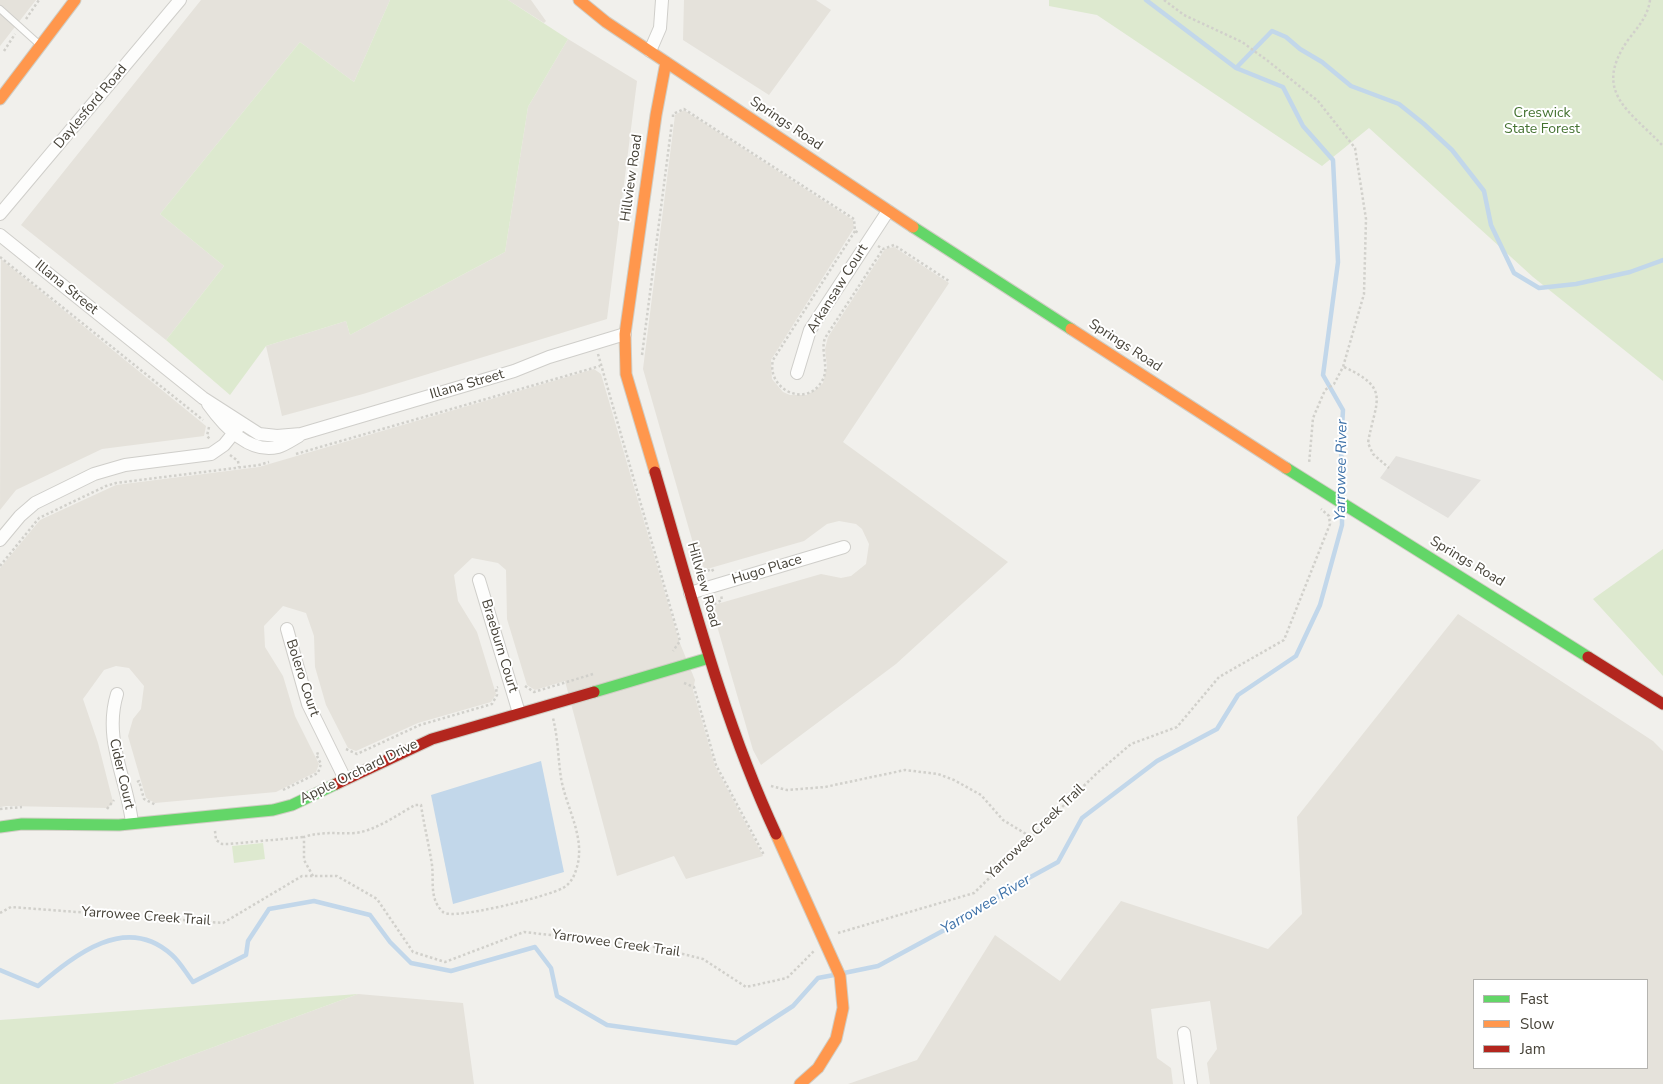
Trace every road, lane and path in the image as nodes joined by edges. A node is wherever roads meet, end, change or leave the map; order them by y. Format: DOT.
graph roads {
  1 [pos="74,0"];
  2 [pos="180,0"];
  3 [pos="579,0"];
  4 [pos="662,0"];
  5 [pos="1164,0"];
  6 [pos="1650,0"];
  7 [pos="0,9"];
  8 [pos="41,46"];
  9 [pos="650,51"];
  10 [pos="666,62"];
  11 [pos="0,99"];
  12 [pos="1663,146"];
  13 [pos="888,211"];
  14 [pos="0,214"];
  15 [pos="0,235"];
  16 [pos="862,236"];
  17 [pos="876,244"];
  18 [pos="0,257"];
  19 [pos="949,281"];
  20 [pos="625,334"];
  21 [pos="595,343"];
  22 [pos="641,361"];
  23 [pos="1343,367"];
  24 [pos="797,372"];
  25 [pos="238,428"];
  26 [pos="221,448"];
  27 [pos="239,467"];
  28 [pos="1389,468"];
  29 [pos="1304,478"];
  30 [pos="1315,504"];
  31 [pos="0,540"];
  32 [pos="844,548"];
  33 [pos="698,566"];
  34 [pos="479,580"];
  35 [pos="718,585"];
  36 [pos="690,593"];
  37 [pos="711,612"];
  38 [pos="287,629"];
  39 [pos="709,658"];
  40 [pos="676,668"];
  41 [pos="595,674"];
  42 [pos="510,683"];
  43 [pos="117,694"];
  44 [pos="549,704"];
  45 [pos="1663,704"];
  46 [pos="518,713"];
  47 [pos="329,748"];
  48 [pos="344,779"];
  49 [pos="767,782"];
  50 [pos="125,785"];
  51 [pos="278,793"];
  52 [pos="113,796"];
  53 [pos="163,804"];
  54 [pos="28,807"];
  55 [pos="0,809"];
  56 [pos="100,809"];
  57 [pos="132,824"];
  58 [pos="214,825"];
  59 [pos="0,827"];
  60 [pos="304,837"];
  61 [pos="1031,837"];
  62 [pos="764,855"];
  63 [pos="313,876"];
  64 [pos="0,913"];
  65 [pos="827,944"];
  66 [pos="1184,1033"];
  67 [pos="800,1084"];
  68 [pos="1191,1084"];
  1 -- 8 [label="street"];
  2 -- 14 [label="street, Daylesford Road"];
  3 -- 9 [label="street, Springs Road"];
  4 -- 9 [label="street"];
  5 -- 23 [label="path"];
  6 -- 12 [label="path"];
  7 -- 8 [label="lane"];
  8 -- 11 [label="street"];
  9 -- 10 [label="street, Springs Road"];
  10 -- 13 [label="street, Springs Road"];
  10 -- 20 [label="street, Hillview Road"];
  13 -- 24 [label="street, Arkansaw Court"];
  13 -- 29 [label="street, Springs Road"];
  15 -- 25 [label="street, Illana Street"];
  16 -- 22 [label="path"];
  17 -- 19 [label="path"];
  18 -- 26 [label="path"];
  20 -- 21 [label="street, Illana Street"];
  20 -- 36 [label="street, Hillview Road"];
  21 -- 25 [label="street, Illana Street"];
  21 -- 40 [label="path"];
  23 -- 28 [label="path"];
  23 -- 29 [label="path"];
  25 -- 26 [label="street"];
  26 -- 27 [label="path"];
  26 -- 31 [label="street"];
  29 -- 45 [label="street, Springs Road"];
  30 -- 61 [label="path, Yarrowee Creek Trail"];
  32 -- 35 [label="street, Hugo Place"];
  33 -- 35 [label="path"];
  34 -- 42 [label="street, Braeburn Court"];
  35 -- 36 [label="street, Hugo Place"];
  35 -- 37 [label="path"];
  36 -- 39 [label="street, Hillview Road"];
  38 -- 47 [label="street, Bolero Court"];
  39 -- 40 [label="street, Apple Orchard Drive"];
  39 -- 65 [label="street, Hillview Road"];
  40 -- 44 [label="street, Apple Orchard Drive"];
  40 -- 62 [label="path"];
  41 -- 42 [label="path"];
  42 -- 46 [label="street, Braeburn Court"];
  42 -- 47 [label="path"];
  43 -- 50 [label="street, Cider Court"];
  44 -- 46 [label="street, Apple Orchard Drive"];
  44 -- 60 [label="path"];
  46 -- 48 [label="street, Apple Orchard Drive"];
  47 -- 48 [label="street, Bolero Court"];
  47 -- 51 [label="path"];
  48 -- 57 [label="street, Apple Orchard Drive"];
  49 -- 61 [label="path"];
  50 -- 53 [label="path"];
  50 -- 57 [label="street, Cider Court"];
  52 -- 56 [label="path"];
  54 -- 55 [label="path"];
  57 -- 59 [label="street, Apple Orchard Drive"];
  58 -- 60 [label="path"];
  60 -- 63 [label="path"];
  61 -- 65 [label="path, Yarrowee Creek Trail"];
  63 -- 64 [label="path, Yarrowee Creek Trail"];
  63 -- 65 [label="path, Yarrowee Creek Trail"];
  65 -- 67 [label="street, Hillview Road"];
  66 -- 68 [label="street"];
}
